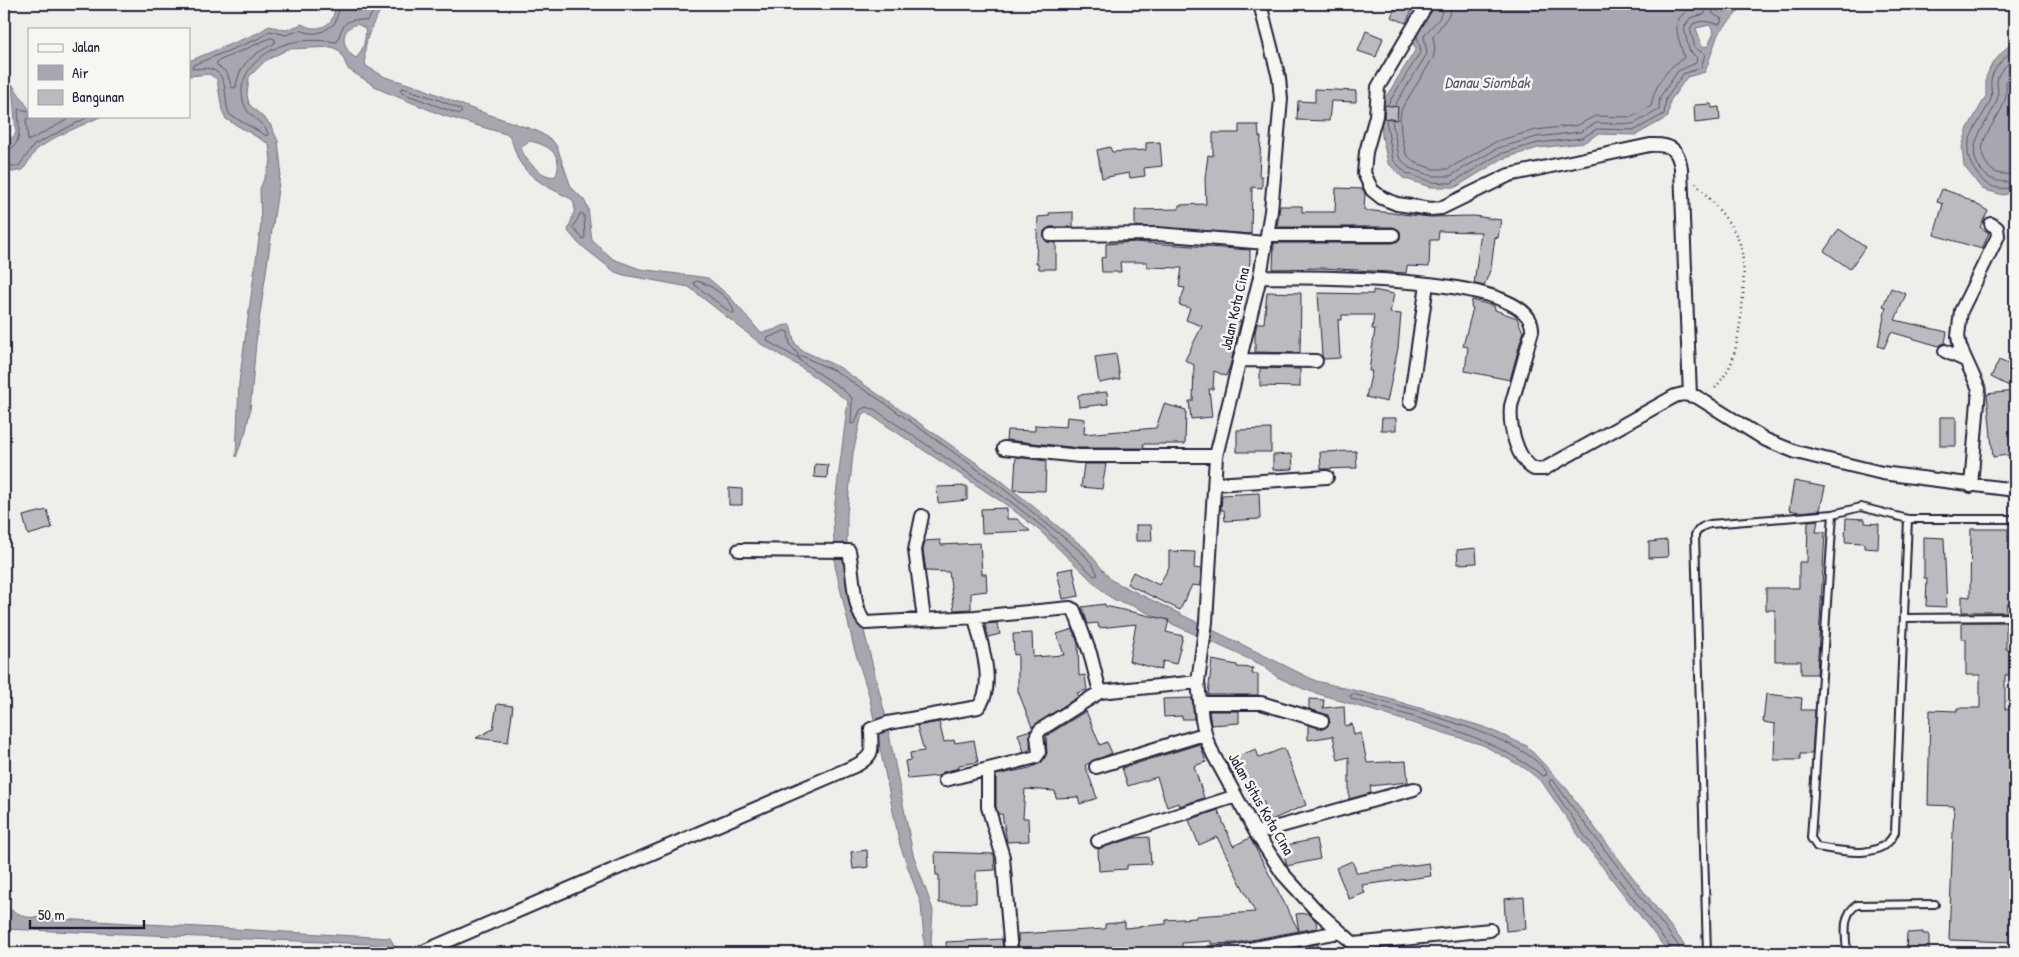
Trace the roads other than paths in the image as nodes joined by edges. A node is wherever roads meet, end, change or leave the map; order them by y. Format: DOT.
graph roads {
  1 [pos="1260,4"];
  2 [pos="1427,4"];
  3 [pos="1992,224"];
  4 [pos="1051,235"];
  5 [pos="1393,236"];
  6 [pos="1267,239"];
  7 [pos="1260,277"];
  8 [pos="1427,284"];
  9 [pos="1945,351"];
  10 [pos="1240,360"];
  11 [pos="1965,360"];
  12 [pos="1316,361"];
  13 [pos="1690,395"];
  14 [pos="1410,402"];
  15 [pos="1004,448"];
  16 [pos="1216,456"];
  17 [pos="1327,477"];
  18 [pos="1216,484"];
  19 [pos="1971,486"];
  20 [pos="2015,490"];
  21 [pos="1833,514"];
  22 [pos="922,516"];
  23 [pos="2015,519"];
  24 [pos="1908,520"];
  25 [pos="738,550"];
  26 [pos="2015,616"];
  27 [pos="974,617"];
  28 [pos="1905,618"];
  29 [pos="924,619"];
  30 [pos="1203,642"];
  31 [pos="1198,682"];
  32 [pos="1100,692"];
  33 [pos="1200,703"];
  34 [pos="1322,721"];
  35 [pos="1204,734"];
  36 [pos="1096,767"];
  37 [pos="988,770"];
  38 [pos="945,780"];
  39 [pos="1414,789"];
  40 [pos="1236,796"];
  41 [pos="1256,833"];
  42 [pos="1098,841"];
  43 [pos="1935,904"];
  44 [pos="1490,930"];
  45 [pos="1339,932"];
  46 [pos="1356,949"];
  47 [pos="420,953"];
  48 [pos="1011,953"];
  49 [pos="1211,953"];
  50 [pos="1707,953"];
  51 [pos="1846,953"];
  1 -- 6 [label="street, Jalan Kota Cina"];
  2 -- 13 [label="street"];
  3 -- 11 [label="street"];
  4 -- 6 [label="street"];
  5 -- 6 [label="street"];
  6 -- 7 [label="street, Jalan Kota Cina"];
  7 -- 8 [label="street"];
  7 -- 10 [label="street, Jalan Kota Cina"];
  8 -- 13 [label="street"];
  8 -- 14 [label="street"];
  9 -- 11 [label="street"];
  10 -- 12 [label="street"];
  10 -- 16 [label="street, Jalan Kota Cina"];
  11 -- 19 [label="street"];
  13 -- 19 [label="street"];
  15 -- 16 [label="street"];
  16 -- 18 [label="street, Jalan Kota Cina"];
  17 -- 18 [label="street"];
  18 -- 30 [label="street, Jalan Kota Cina"];
  19 -- 20 [label="street"];
  21 -- 24 [label="lane"];
  21 -- 28 [label="lane"];
  21 -- 50 [label="lane"];
  22 -- 29 [label="street"];
  23 -- 24 [label="lane"];
  24 -- 28 [label="lane"];
  25 -- 29 [label="street"];
  26 -- 28 [label="lane"];
  27 -- 29 [label="street"];
  27 -- 32 [label="street"];
  27 -- 47 [label="street"];
  30 -- 31 [label="street, Jalan Situs Kota Cina"];
  31 -- 32 [label="street"];
  31 -- 33 [label="street, Jalan Situs Kota Cina"];
  32 -- 37 [label="street"];
  33 -- 34 [label="street"];
  33 -- 35 [label="street, Jalan Situs Kota Cina"];
  35 -- 36 [label="street"];
  35 -- 40 [label="street, Jalan Situs Kota Cina"];
  37 -- 38 [label="street"];
  37 -- 48 [label="street"];
  39 -- 41 [label="street"];
  40 -- 41 [label="street, Jalan Situs Kota Cina"];
  40 -- 42 [label="street"];
  41 -- 45 [label="street, Jalan Situs Kota Cina"];
  43 -- 51 [label="lane"];
  44 -- 46 [label="street"];
  45 -- 46 [label="street, Jalan Situs Kota Cina"];
  45 -- 49 [label="street"];
}
